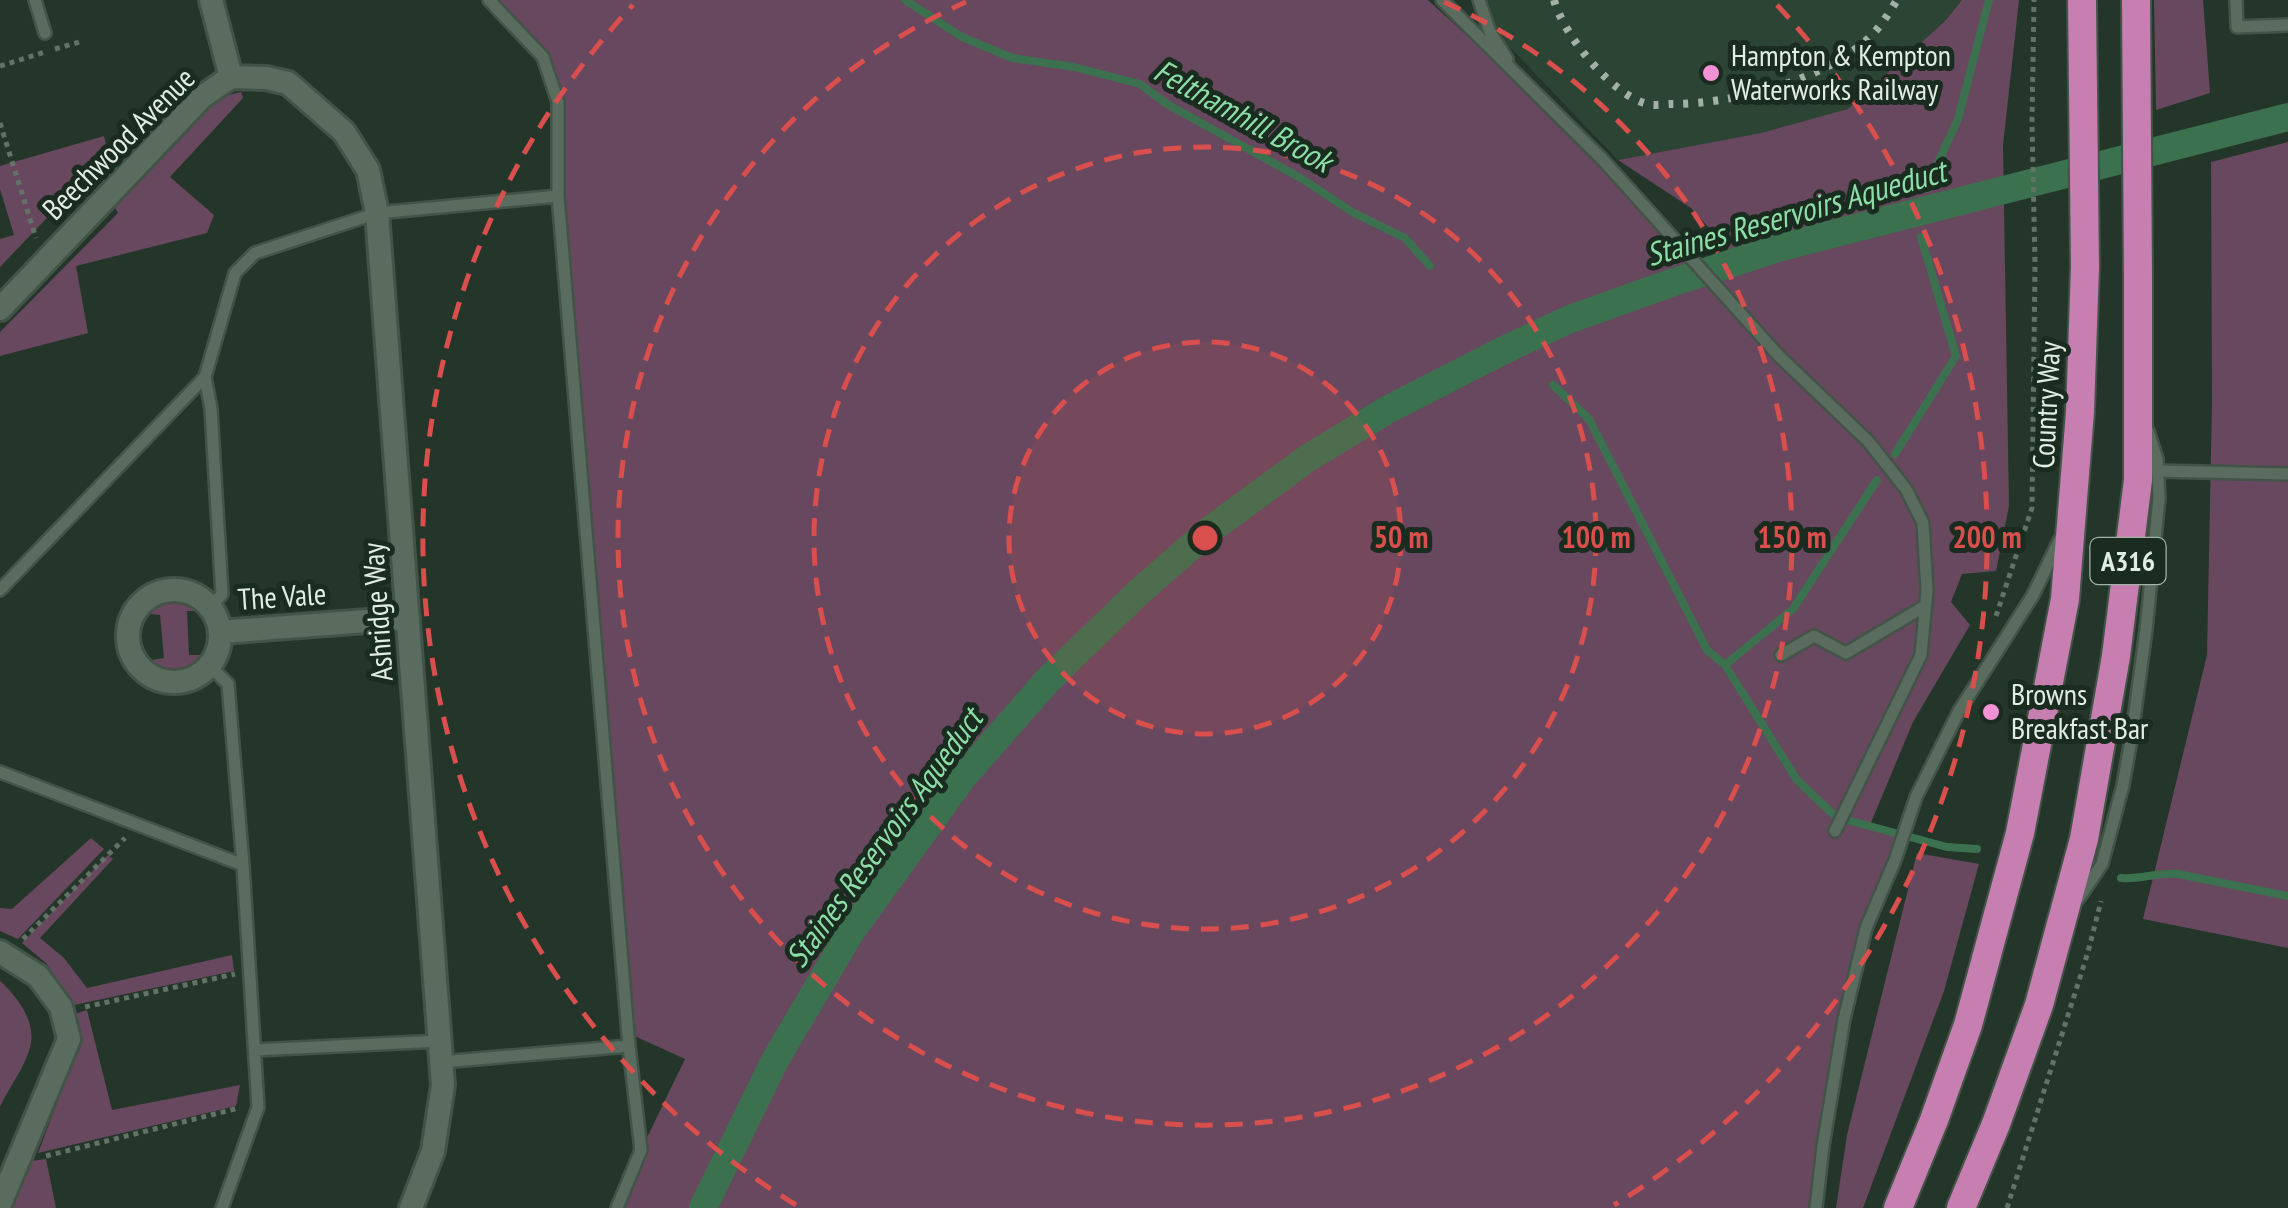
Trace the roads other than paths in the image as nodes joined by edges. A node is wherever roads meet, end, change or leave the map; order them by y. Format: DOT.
graph roads {
  1 [pos="35,0"];
  2 [pos="211,0"];
  3 [pos="489,0"];
  4 [pos="1442,0"];
  5 [pos="1478,0"];
  6 [pos="2082,0"];
  7 [pos="2136,0"];
  8 [pos="2236,0"];
  9 [pos="2288,24"];
  10 [pos="45,33"];
  11 [pos="238,77"];
  12 [pos="1518,77"];
  13 [pos="558,196"];
  14 [pos="376,212"];
  15 [pos="0,309"];
  16 [pos="205,376"];
  17 [pos="2138,403"];
  18 [pos="2158,470"];
  19 [pos="2288,474"];
  20 [pos="2074,513"];
  21 [pos="0,590"];
  22 [pos="1925,606"];
  23 [pos="211,607"];
  24 [pos="408,618"];
  25 [pos="221,632"];
  26 [pos="1781,655"];
  27 [pos="210,666"];
  28 [pos="0,772"];
  29 [pos="1835,831"];
  30 [pos="243,865"];
  31 [pos="2062,923"];
  32 [pos="3,954"];
  33 [pos="629,1046"];
  34 [pos="255,1050"];
  35 [pos="441,1051"];
  36 [pos="0,1204"];
  37 [pos="222,1208"];
  38 [pos="411,1208"];
  39 [pos="617,1208"];
  40 [pos="1816,1208"];
  41 [pos="1898,1208"];
  42 [pos="1961,1208"];
  1 -- 10 [label="lane"];
  2 -- 11 [label="street"];
  3 -- 13 [label="lane"];
  4 -- 12 [label="lane"];
  5 -- 12 [label="lane"];
  6 -- 20 [label="highway, Country Way / A316, bridge"];
  7 -- 17 [label="highway, A316, bridge"];
  8 -- 9 [label="lane"];
  11 -- 14 [label="street, Ashridge Way"];
  11 -- 15 [label="street, Beechwood Avenue"];
  12 -- 22 [label="lane"];
  13 -- 14 [label="lane"];
  13 -- 33 [label="lane"];
  14 -- 16 [label="lane"];
  14 -- 24 [label="street, Ashridge Way"];
  16 -- 21 [label="lane"];
  16 -- 23 [label="lane"];
  17 -- 18 [label="lane"];
  17 -- 31 [label="highway, A316"];
  18 -- 19 [label="lane"];
  18 -- 31 [label="lane"];
  20 -- 40 [label="lane"];
  20 -- 41 [label="highway, Country Way / A316"];
  22 -- 26 [label="lane"];
  22 -- 29 [label="lane"];
  23 -- 25 [label="street, The Vale"];
  23 -- 27 [label="street, The Vale"];
  24 -- 25 [label="street, The Vale"];
  24 -- 35 [label="street, Ashridge Way"];
  25 -- 27 [label="street, The Vale"];
  27 -- 30 [label="lane"];
  28 -- 30 [label="lane"];
  30 -- 34 [label="lane"];
  31 -- 42 [label="highway, A316"];
  32 -- 36 [label="street"];
  33 -- 35 [label="lane"];
  33 -- 39 [label="lane"];
  34 -- 35 [label="lane"];
  34 -- 37 [label="lane"];
  35 -- 38 [label="street, Ashridge Way"];
}
